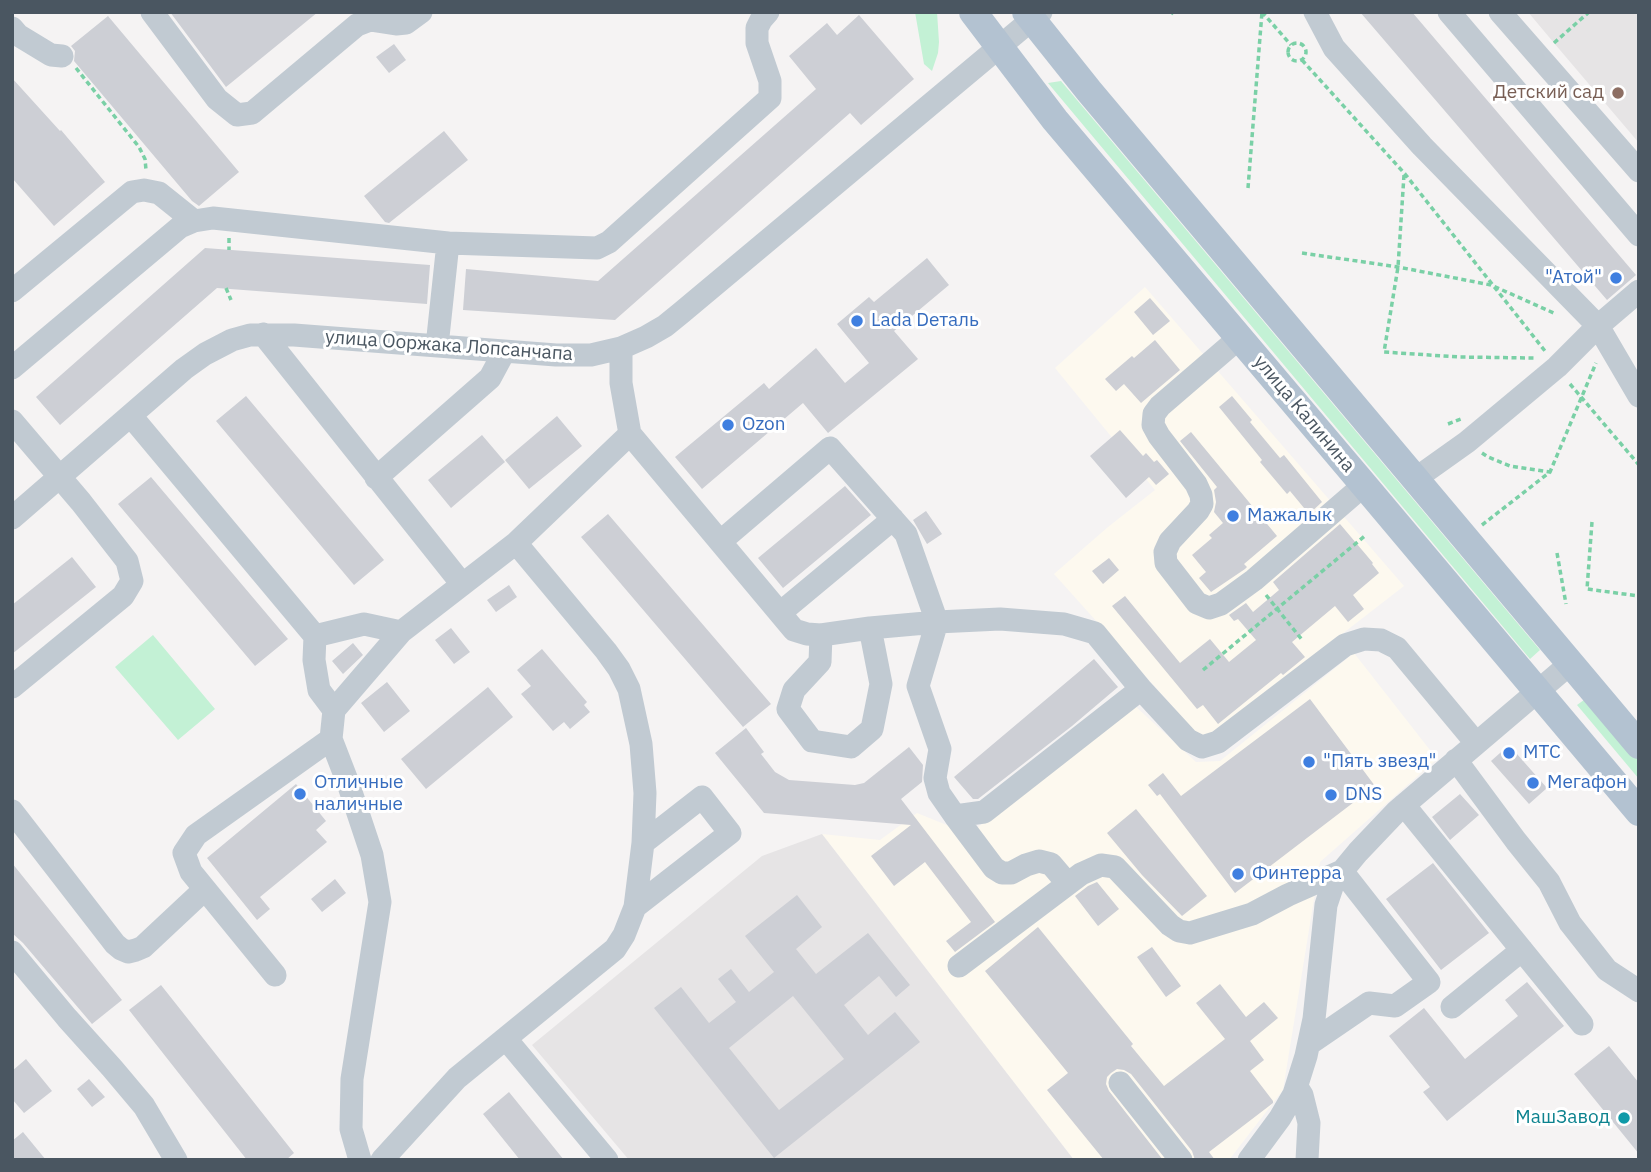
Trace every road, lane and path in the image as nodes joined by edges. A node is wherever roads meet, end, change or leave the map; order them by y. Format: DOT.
graph roads {
  1 [pos="152,12"];
  2 [pos="421,12"];
  3 [pos="768,12"];
  4 [pos="973,12"];
  5 [pos="1262,12"];
  6 [pos="1315,12"];
  7 [pos="1449,12"];
  8 [pos="1500,12"];
  9 [pos="1589,12"];
  10 [pos="1033,15"];
  11 [pos="12,28"];
  12 [pos="1291,45"];
  13 [pos="999,47"];
  14 [pos="1536,54"];
  15 [pos="62,56"];
  16 [pos="1302,60"];
  17 [pos="1639,171"];
  18 [pos="1405,174"];
  19 [pos="1248,188"];
  20 [pos="144,190"];
  21 [pos="194,221"];
  22 [pos="1639,235"];
  23 [pos="448,243"];
  24 [pos="1301,253"];
  25 [pos="1398,267"];
  26 [pos="1491,285"];
  27 [pos="226,288"];
  28 [pos="12,291"];
  29 [pos="1639,291"];
  30 [pos="231,300"];
  31 [pos="1560,316"];
  32 [pos="1598,326"];
  33 [pos="263,334"];
  34 [pos="1240,338"];
  35 [pos="437,346"];
  36 [pos="621,348"];
  37 [pos="504,352"];
  38 [pos="1597,360"];
  39 [pos="1548,361"];
  40 [pos="12,368"];
  41 [pos="1639,396"];
  42 [pos="1582,398"];
  43 [pos="131,415"];
  44 [pos="12,421"];
  45 [pos="630,434"];
  46 [pos="1467,442"];
  47 [pos="1639,465"];
  48 [pos="1550,472"];
  49 [pos="60,477"];
  50 [pos="376,478"];
  51 [pos="1415,479"];
  52 [pos="1364,485"];
  53 [pos="12,519"];
  54 [pos="892,519"];
  55 [pos="1592,522"];
  56 [pos="1366,535"];
  57 [pos="1465,538"];
  58 [pos="721,541"];
  59 [pos="516,542"];
  60 [pos="1557,553"];
  61 [pos="1254,580"];
  62 [pos="462,584"];
  63 [pos="1639,596"];
  64 [pos="1566,604"];
  65 [pos="1277,609"];
  66 [pos="780,613"];
  67 [pos="937,622"];
  68 [pos="870,628"];
  69 [pos="401,632"];
  70 [pos="821,635"];
  71 [pos="315,636"];
  72 [pos="1303,640"];
  73 [pos="1570,663"];
  74 [pos="1203,670"];
  75 [pos="881,684"];
  76 [pos="918,686"];
  77 [pos="12,687"];
  78 [pos="1141,689"];
  79 [pos="1537,691"];
  80 [pos="334,709"];
  81 [pos="331,739"];
  82 [pos="1476,743"];
  83 [pos="1639,745"];
  84 [pos="1456,760"];
  85 [pos="1404,805"];
  86 [pos="12,811"];
  87 [pos="1639,812"];
  88 [pos="955,816"];
  89 [pos="643,843"];
  90 [pos="1342,871"];
  91 [pos="1068,884"];
  92 [pos="205,890"];
  93 [pos="635,907"];
  94 [pos="1522,950"];
  95 [pos="12,952"];
  96 [pos="959,966"];
  97 [pos="275,975"];
  98 [pos="1639,991"];
  99 [pos="1452,1007"];
  100 [pos="1582,1024"];
  101 [pos="506,1039"];
  102 [pos="1309,1045"];
  103 [pos="1120,1083"];
  104 [pos="1297,1087"];
  105 [pos="176,1160"];
  106 [pos="360,1160"];
  107 [pos="382,1160"];
  108 [pos="607,1160"];
  109 [pos="1181,1160"];
  110 [pos="1249,1160"];
  111 [pos="1307,1160"];
  1 -- 2 [label="street"];
  3 -- 23 [label="street"];
  4 -- 13 [label="main road, улица Калинина"];
  5 -- 12 [label="path"];
  5 -- 19 [label="path"];
  6 -- 32 [label="street"];
  7 -- 22 [label="street"];
  8 -- 14 [label="street"];
  9 -- 14 [label="path"];
  10 -- 13 [label="street, улица Ооржака Лопсанчапа"];
  10 -- 51 [label="main road"];
  11 -- 15 [label="street"];
  12 -- 16 [label="path"];
  12 -- 16 [label="path"];
  13 -- 34 [label="main road, улица Калинина"];
  13 -- 36 [label="street, улица Ооржака Лопсанчапа"];
  14 -- 17 [label="street"];
  15 -- 20 [label="path"];
  16 -- 18 [label="path"];
  18 -- 25 [label="path"];
  18 -- 26 [label="path"];
  20 -- 21 [label="street"];
  20 -- 28 [label="street"];
  21 -- 23 [label="street"];
  21 -- 40 [label="street"];
  23 -- 35 [label="street"];
  24 -- 25 [label="path"];
  25 -- 26 [label="path"];
  25 -- 39 [label="path"];
  26 -- 31 [label="path"];
  26 -- 39 [label="path"];
  27 -- 30 [label="path"];
  29 -- 32 [label="street"];
  32 -- 39 [label="street"];
  32 -- 41 [label="street"];
  33 -- 35 [label="street, улица Ооржака Лопсанчапа"];
  33 -- 43 [label="street, улица Ооржака Лопсанчапа"];
  33 -- 50 [label="street"];
  34 -- 52 [label="main road, улица Калинина"];
  34 -- 61 [label="street"];
  35 -- 37 [label="street, улица Ооржака Лопсанчапа"];
  36 -- 37 [label="street, улица Ооржака Лопсанчапа"];
  36 -- 45 [label="street"];
  37 -- 50 [label="street"];
  38 -- 42 [label="path"];
  39 -- 42 [label="path"];
  39 -- 46 [label="street"];
  42 -- 47 [label="path"];
  42 -- 48 [label="path"];
  43 -- 49 [label="street, улица Ооржака Лопсанчапа"];
  43 -- 71 [label="street"];
  44 -- 49 [label="street"];
  45 -- 58 [label="street"];
  45 -- 59 [label="street"];
  46 -- 48 [label="path"];
  46 -- 51 [label="street"];
  48 -- 57 [label="path"];
  49 -- 53 [label="street, улица Ооржака Лопсанчапа"];
  49 -- 77 [label="street"];
  50 -- 62 [label="street"];
  51 -- 57 [label="main road"];
  52 -- 61 [label="street"];
  52 -- 79 [label="main road, улица Калинина"];
  54 -- 58 [label="street"];
  54 -- 66 [label="street"];
  54 -- 67 [label="street"];
  55 -- 63 [label="path"];
  56 -- 65 [label="path"];
  57 -- 73 [label="main road"];
  58 -- 66 [label="street"];
  59 -- 62 [label="street"];
  59 -- 89 [label="street"];
  60 -- 64 [label="path"];
  61 -- 65 [label="path"];
  62 -- 69 [label="street"];
  65 -- 72 [label="path"];
  65 -- 74 [label="path"];
  66 -- 70 [label="street"];
  67 -- 68 [label="street"];
  67 -- 76 [label="street"];
  67 -- 78 [label="street"];
  68 -- 70 [label="street"];
  68 -- 75 [label="street"];
  69 -- 71 [label="street"];
  69 -- 80 [label="street"];
  70 -- 75 [label="street"];
  71 -- 80 [label="street"];
  73 -- 79 [label="street"];
  73 -- 83 [label="main road"];
  75 -- 76 [label="street"];
  76 -- 88 [label="street"];
  78 -- 82 [label="street"];
  78 -- 88 [label="street"];
  79 -- 82 [label="street"];
  79 -- 87 [label="main road, улица Калинина"];
  80 -- 81 [label="street"];
  81 -- 92 [label="street"];
  81 -- 106 [label="street"];
  82 -- 84 [label="street"];
  84 -- 85 [label="street"];
  84 -- 98 [label="street"];
  85 -- 90 [label="street"];
  85 -- 94 [label="street"];
  86 -- 92 [label="street"];
  88 -- 91 [label="street"];
  89 -- 93 [label="street"];
  89 -- 93 [label="street"];
  90 -- 91 [label="street"];
  90 -- 102 [label="street"];
  90 -- 102 [label="street"];
  91 -- 96 [label="street"];
  92 -- 97 [label="street"];
  93 -- 101 [label="street"];
  94 -- 99 [label="street"];
  94 -- 100 [label="street"];
  95 -- 105 [label="street"];
  101 -- 107 [label="street"];
  101 -- 108 [label="street"];
  102 -- 104 [label="street"];
  103 -- 109 [label="street"];
  104 -- 110 [label="street"];
  104 -- 111 [label="street"];
}
